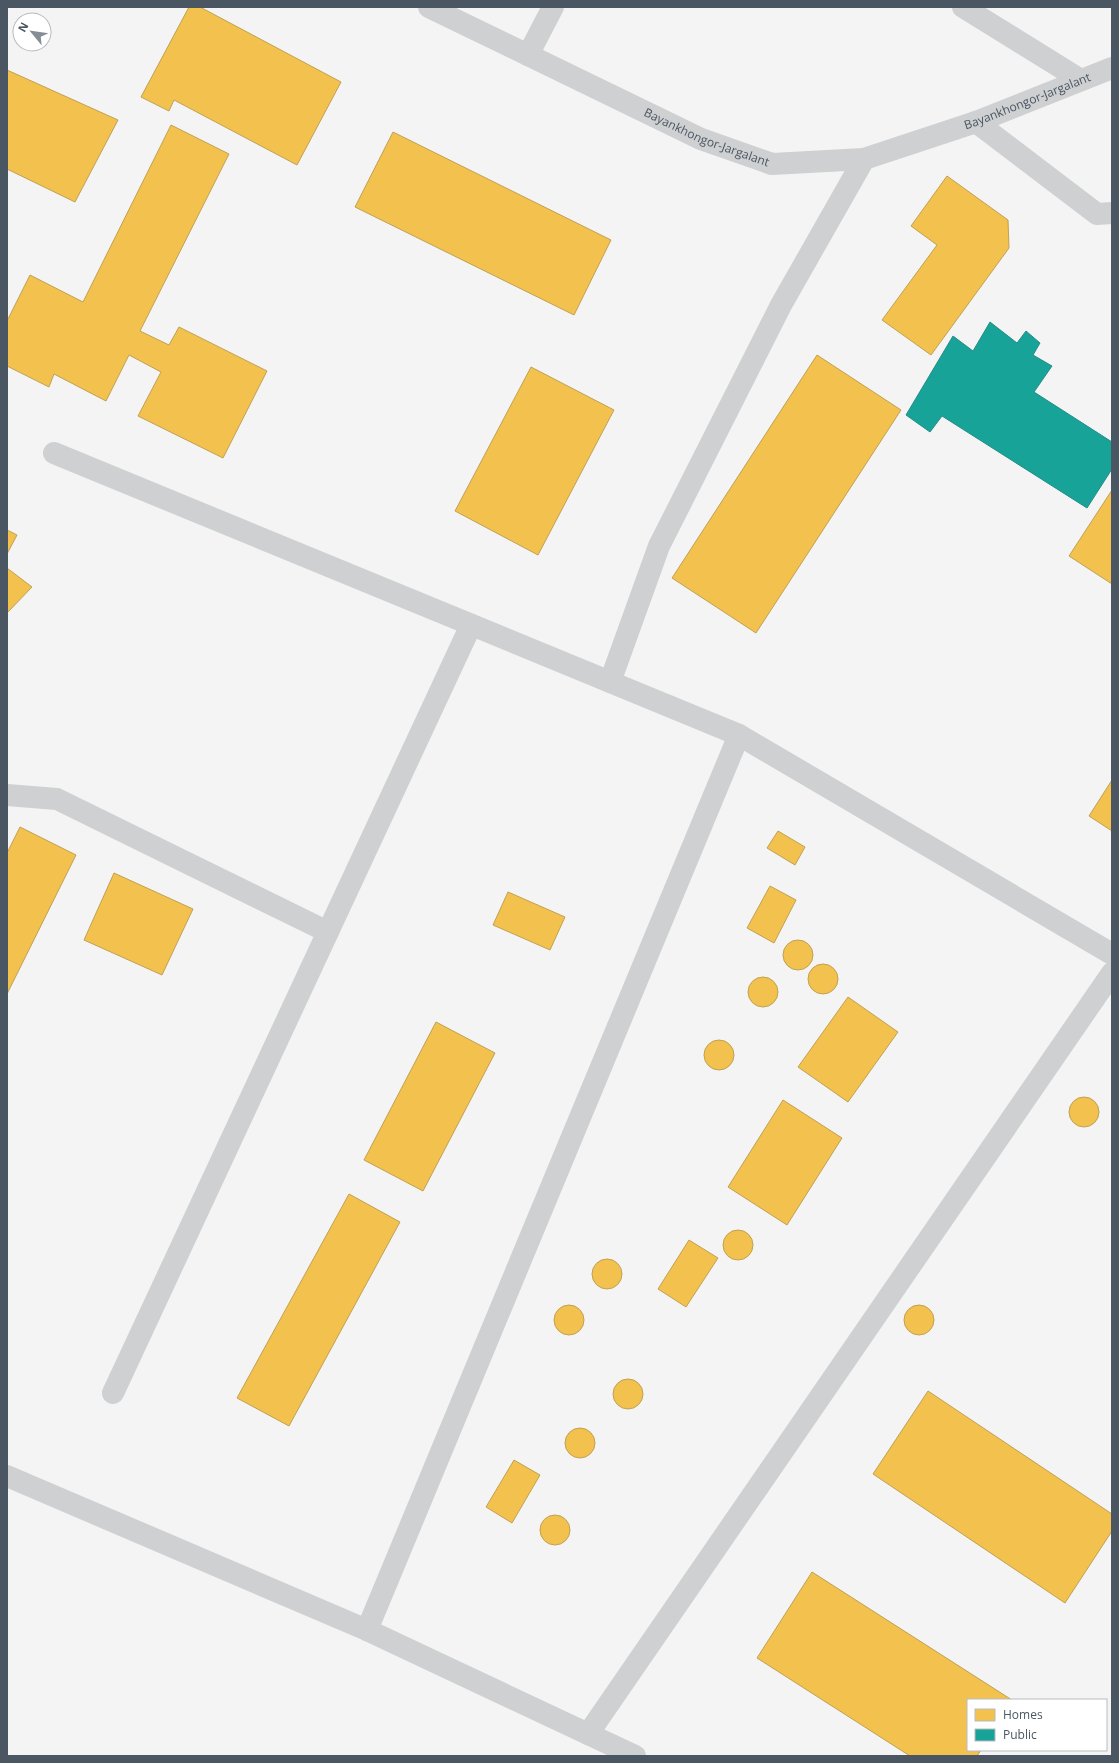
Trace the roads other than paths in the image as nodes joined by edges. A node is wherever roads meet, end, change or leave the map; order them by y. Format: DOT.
graph roads {
  1 [pos="429,7"];
  2 [pos="553,7"];
  3 [pos="963,7"];
  4 [pos="528,55"];
  5 [pos="1112,68"];
  6 [pos="1081,80"];
  7 [pos="976,122"];
  8 [pos="864,159"];
  9 [pos="1112,213"];
  10 [pos="54,453"];
  11 [pos="471,625"];
  12 [pos="610,682"];
  13 [pos="739,735"];
  14 [pos="7,795"];
  15 [pos="328,932"];
  16 [pos="1112,954"];
  17 [pos="1112,973"];
  18 [pos="114,1393"];
  19 [pos="7,1476"];
  20 [pos="367,1630"];
  21 [pos="588,1734"];
  22 [pos="636,1756"];
  1 -- 4 [label="street, Bayankhongor-Jargalant"];
  2 -- 4 [label="street"];
  3 -- 6 [label="street"];
  4 -- 8 [label="street, Bayankhongor-Jargalant"];
  5 -- 6 [label="street, Bayankhongor-Jargalant"];
  6 -- 7 [label="street, Bayankhongor-Jargalant"];
  7 -- 8 [label="street, Bayankhongor-Jargalant"];
  7 -- 9 [label="street"];
  8 -- 12 [label="street"];
  10 -- 11 [label="street"];
  11 -- 12 [label="street"];
  11 -- 15 [label="street"];
  12 -- 13 [label="street"];
  13 -- 16 [label="street"];
  13 -- 20 [label="street"];
  14 -- 15 [label="street"];
  15 -- 18 [label="street"];
  17 -- 21 [label="street"];
  19 -- 20 [label="street"];
  20 -- 21 [label="street"];
  21 -- 22 [label="street"];
}
